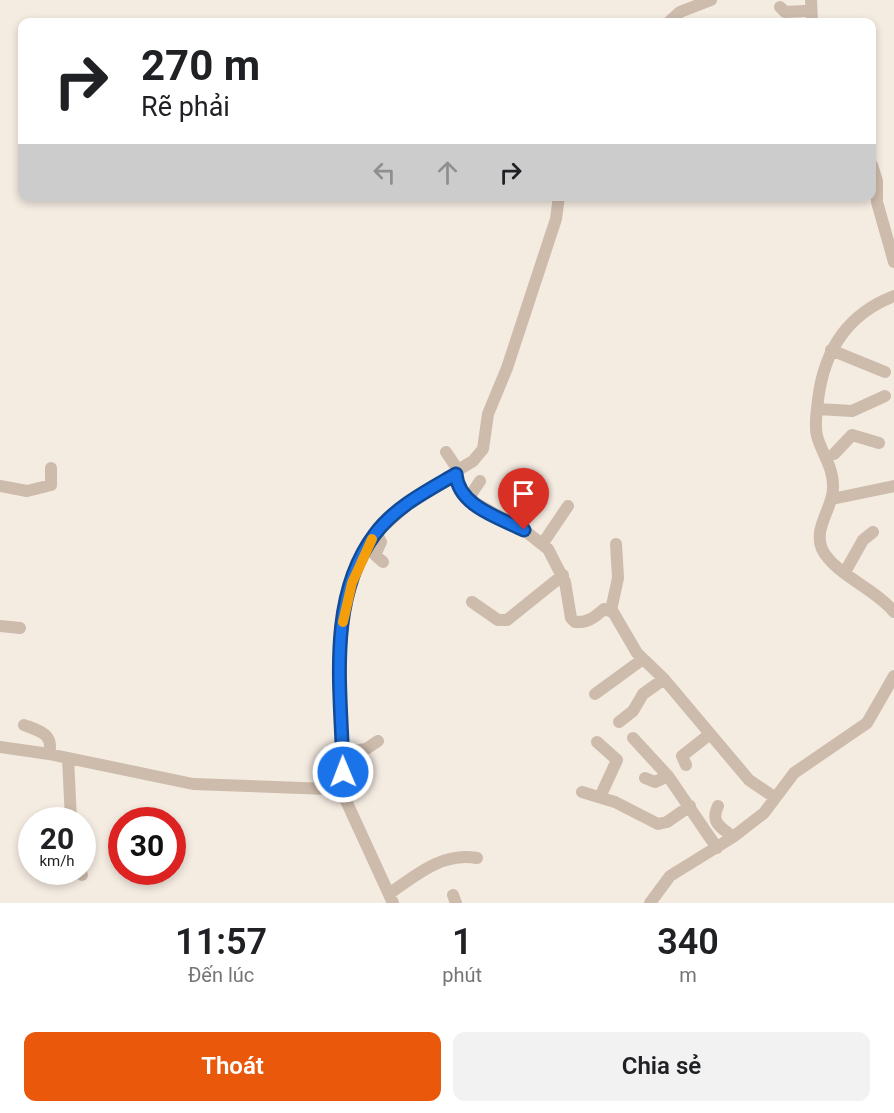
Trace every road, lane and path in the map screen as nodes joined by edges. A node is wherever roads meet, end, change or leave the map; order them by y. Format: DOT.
graph roads {
  1 [pos="711,0"];
  2 [pos="780,7"];
  3 [pos="809,11"];
  4 [pos="673,18"];
  5 [pos="876,178"];
  6 [pos="558,201"];
  7 [pos="894,262"];
  8 [pos="894,296"];
  9 [pos="831,350"];
  10 [pos="885,372"];
  11 [pos="885,396"];
  12 [pos="817,409"];
  13 [pos="879,443"];
  14 [pos="446,452"];
  15 [pos="830,457"];
  16 [pos="51,468"];
  17 [pos="457,472"];
  18 [pos="480,481"];
  19 [pos="0,486"];
  20 [pos="894,486"];
  21 [pos="468,499"];
  22 [pos="832,499"];
  23 [pos="567,506"];
  24 [pos="873,532"];
  25 [pos="376,533"];
  26 [pos="543,543"];
  27 [pos="616,544"];
  28 [pos="383,562"];
  29 [pos="845,572"];
  30 [pos="563,575"];
  31 [pos="472,602"];
  32 [pos="611,610"];
  33 [pos="894,612"];
  34 [pos="0,626"];
  35 [pos="20,628"];
  36 [pos="643,659"];
  37 [pos="894,676"];
  38 [pos="664,679"];
  39 [pos="595,694"];
  40 [pos="619,722"];
  41 [pos="24,725"];
  42 [pos="710,734"];
  43 [pos="633,738"];
  44 [pos="378,741"];
  45 [pos="597,742"];
  46 [pos="0,747"];
  47 [pos="343,753"];
  48 [pos="49,754"];
  49 [pos="68,758"];
  50 [pos="686,765"];
  51 [pos="668,776"];
  52 [pos="645,778"];
  53 [pos="342,792"];
  54 [pos="582,792"];
  55 [pos="600,797"];
  56 [pos="774,797"];
  57 [pos="690,806"];
  58 [pos="718,806"];
  59 [pos="70,807"];
  60 [pos="733,837"];
  61 [pos="717,848"];
  62 [pos="477,858"];
  63 [pos="391,899"];
  64 [pos="651,903"];
  1 -- 4 [label="street"];
  2 -- 3 [label="street"];
  5 -- 7 [label="street"];
  6 -- 17 [label="street"];
  8 -- 9 [label="street"];
  9 -- 10 [label="street"];
  9 -- 12 [label="street"];
  11 -- 12 [label="street"];
  12 -- 15 [label="street"];
  13 -- 15 [label="street"];
  14 -- 17 [label="street"];
  15 -- 22 [label="street"];
  16 -- 19 [label="street"];
  17 -- 21 [label="street"];
  17 -- 25 [label="street"];
  18 -- 21 [label="street"];
  20 -- 22 [label="street"];
  21 -- 26 [label="street"];
  22 -- 29 [label="street"];
  23 -- 26 [label="street"];
  24 -- 29 [label="street"];
  25 -- 28 [label="street"];
  25 -- 47 [label="street"];
  26 -- 30 [label="street"];
  27 -- 32 [label="street"];
  29 -- 33 [label="street"];
  30 -- 31 [label="street"];
  30 -- 32 [label="street"];
  32 -- 36 [label="street"];
  34 -- 35 [label="street"];
  36 -- 38 [label="street"];
  36 -- 39 [label="street"];
  37 -- 56 [label="street"];
  38 -- 40 [label="street"];
  38 -- 42 [label="street"];
  41 -- 48 [label="street"];
  42 -- 50 [label="street"];
  42 -- 56 [label="street"];
  43 -- 51 [label="street"];
  44 -- 47 [label="street"];
  45 -- 55 [label="street"];
  46 -- 48 [label="street"];
  47 -- 53 [label="street"];
  48 -- 49 [label="street"];
  49 -- 53 [label="street"];
  49 -- 59 [label="street"];
  51 -- 52 [label="street"];
  51 -- 57 [label="street"];
  53 -- 63 [label="street"];
  54 -- 55 [label="street"];
  55 -- 57 [label="street"];
  56 -- 60 [label="street"];
  57 -- 61 [label="street"];
  58 -- 60 [label="street"];
  60 -- 61 [label="street"];
  61 -- 64 [label="street"];
  62 -- 63 [label="street"];
}
